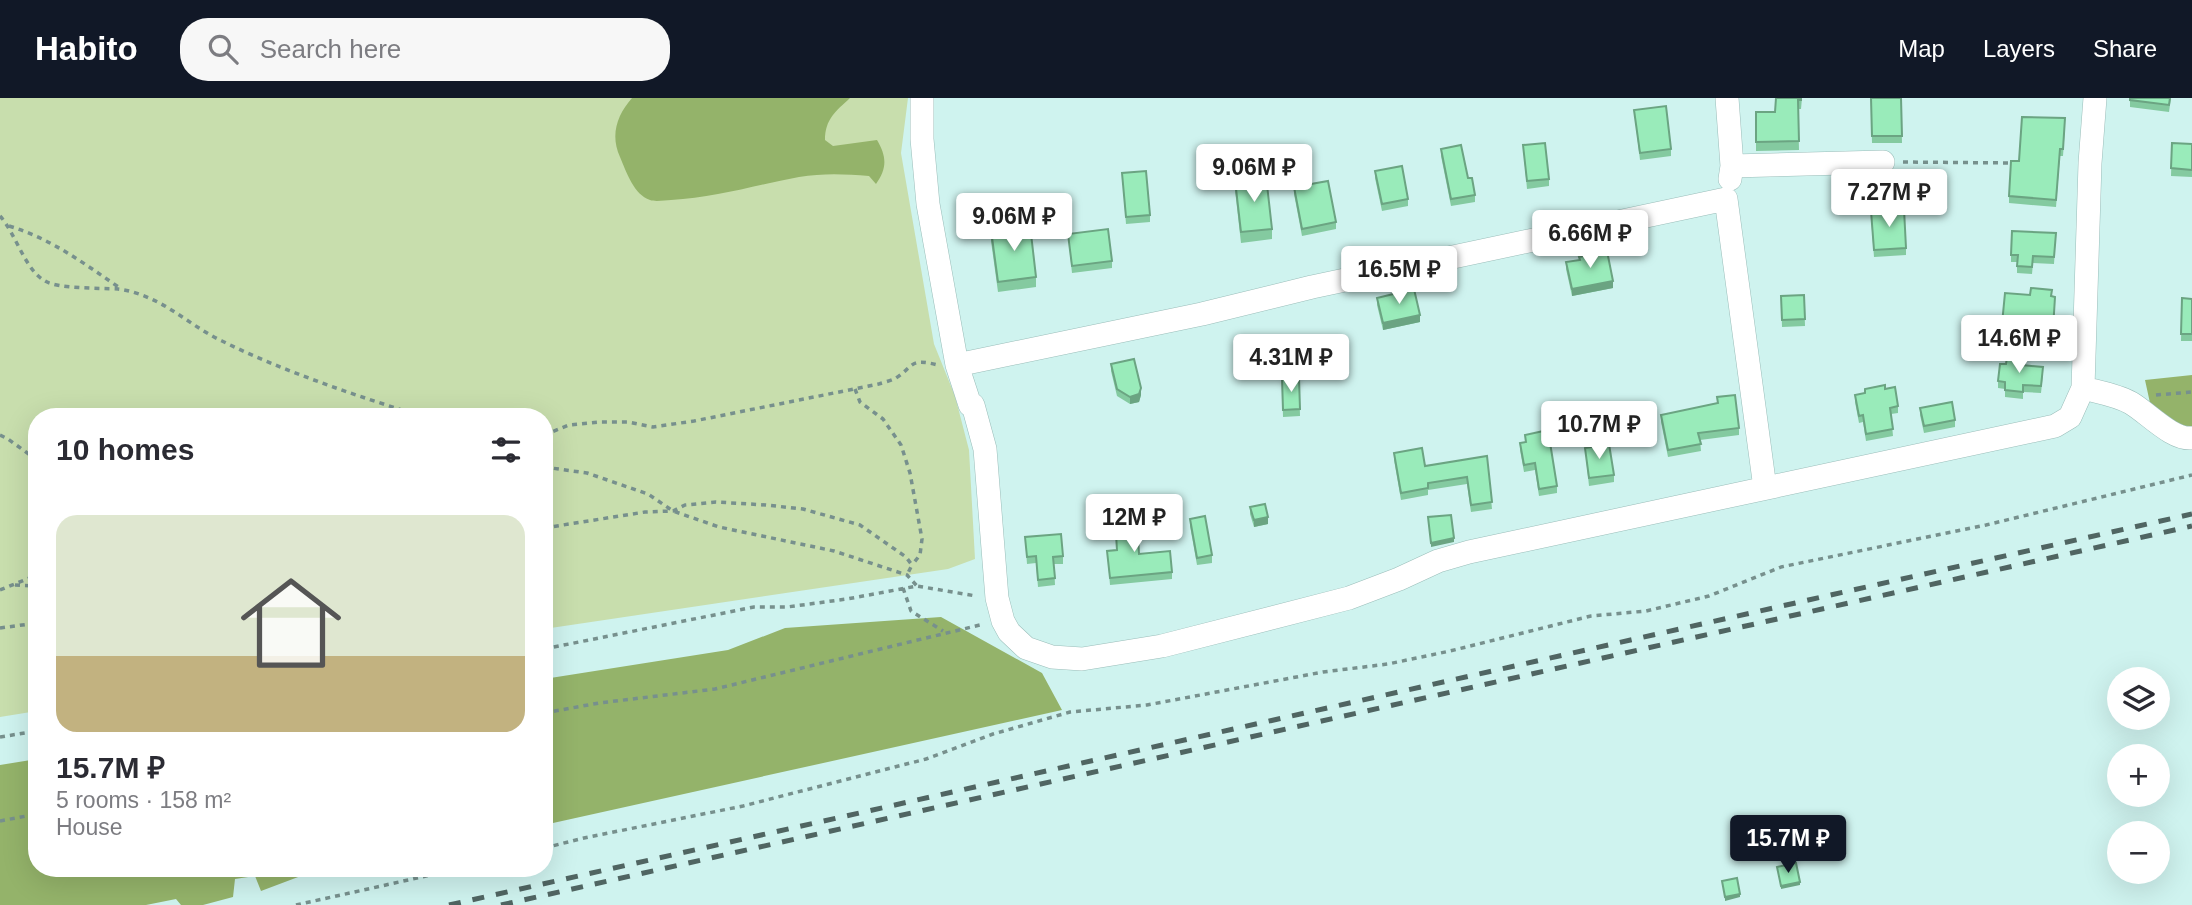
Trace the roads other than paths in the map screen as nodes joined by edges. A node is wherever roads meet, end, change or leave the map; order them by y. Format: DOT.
graph roads {
  1 [pos="922,98"];
  2 [pos="1727,98"];
  3 [pos="2095,98"];
  4 [pos="1883,162"];
  5 [pos="1732,166"];
  6 [pos="1726,199"];
  7 [pos="957,365"];
  8 [pos="2083,388"];
  9 [pos="2192,438"];
  10 [pos="1765,488"];
  1 -- 7 [label="street"];
  2 -- 5 [label="street"];
  3 -- 8 [label="street"];
  4 -- 5 [label="street"];
  5 -- 6 [label="street"];
  6 -- 7 [label="street"];
  6 -- 10 [label="street"];
  7 -- 10 [label="street"];
  8 -- 9 [label="street"];
  8 -- 10 [label="street"];
}
